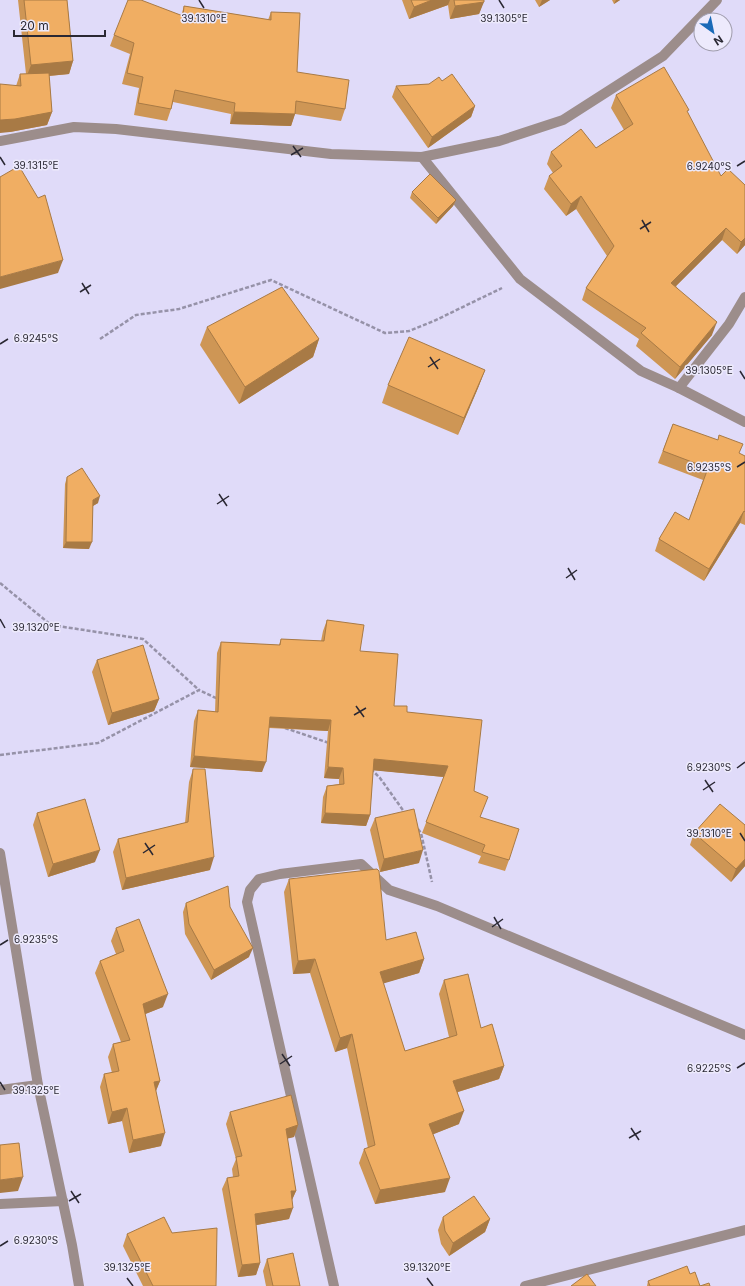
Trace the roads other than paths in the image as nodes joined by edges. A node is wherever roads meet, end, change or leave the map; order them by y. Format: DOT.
graph roads {
  1 [pos="717,0"];
  2 [pos="0,141"];
  3 [pos="422,157"];
  4 [pos="745,297"];
  5 [pos="679,388"];
  6 [pos="745,422"];
  7 [pos="0,854"];
  8 [pos="745,1035"];
  9 [pos="38,1085"];
  10 [pos="0,1090"];
  11 [pos="63,1201"];
  12 [pos="0,1204"];
  13 [pos="745,1230"];
  14 [pos="79,1286"];
  15 [pos="334,1286"];
  16 [pos="525,1286"];
  1 -- 3 [label="street"];
  2 -- 3 [label="street"];
  3 -- 5 [label="street"];
  4 -- 5 [label="street"];
  5 -- 6 [label="street"];
  7 -- 9 [label="street"];
  8 -- 15 [label="street"];
  9 -- 10 [label="street"];
  9 -- 11 [label="street"];
  11 -- 12 [label="street"];
  11 -- 14 [label="street"];
  13 -- 16 [label="street"];
}
